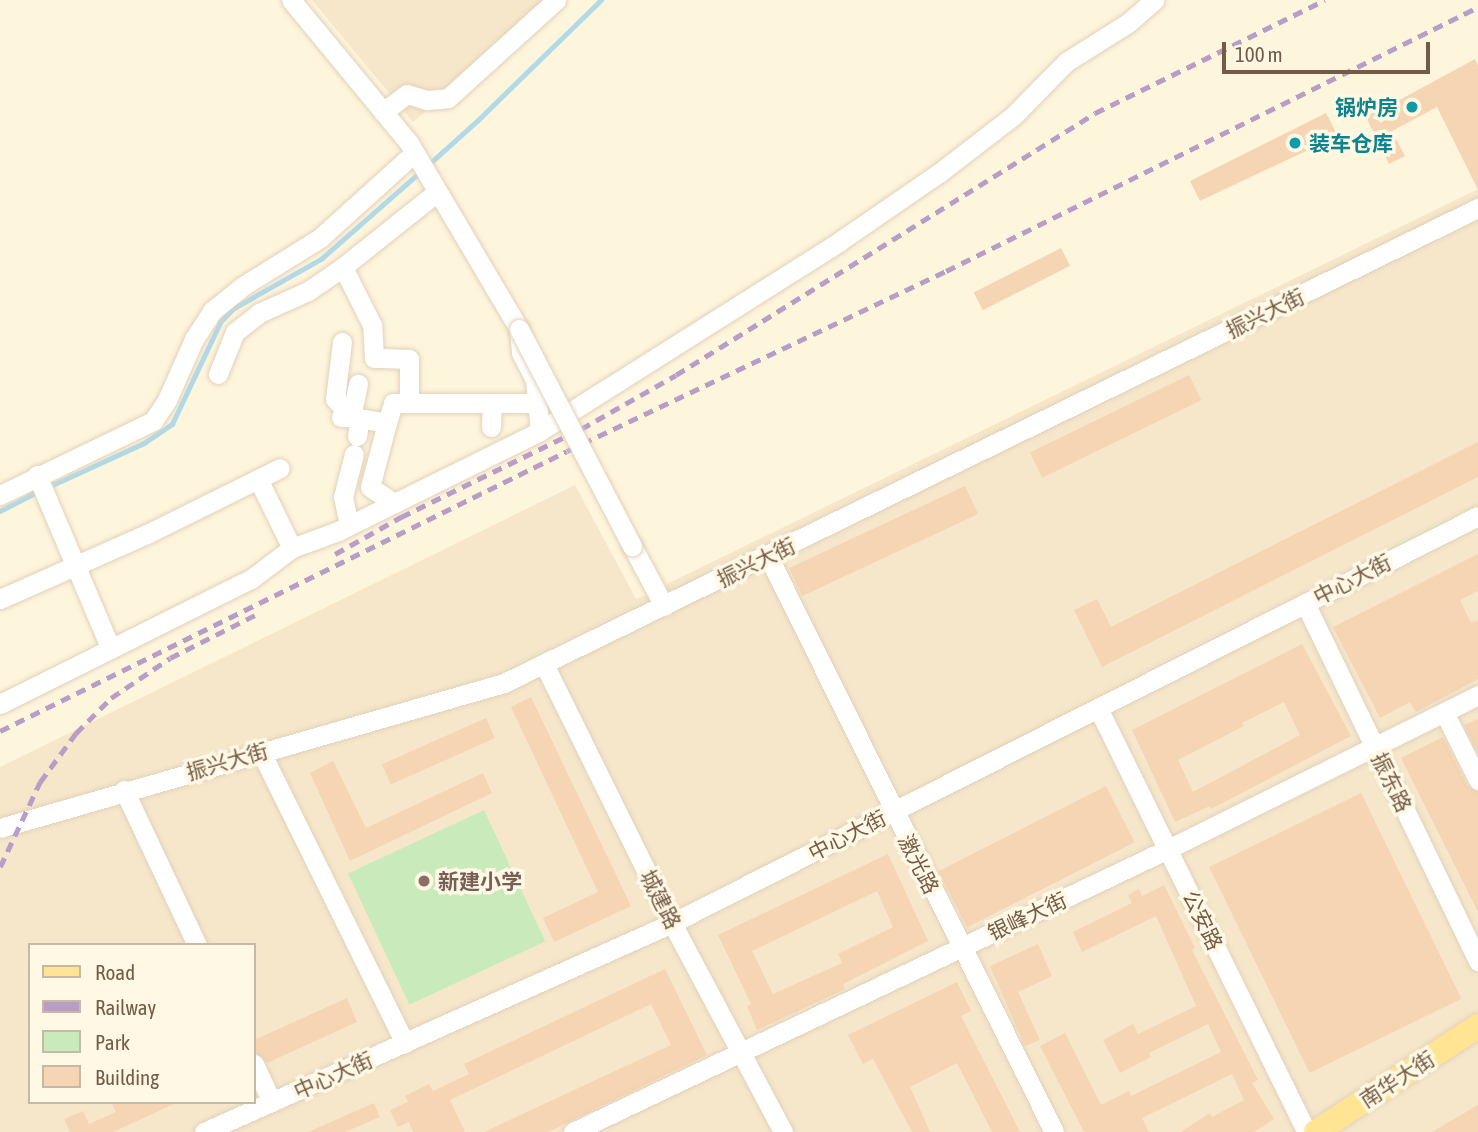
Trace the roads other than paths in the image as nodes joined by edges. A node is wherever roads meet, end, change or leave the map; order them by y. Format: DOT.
graph roads {
  1 [pos="290,0"];
  2 [pos="556,0"];
  3 [pos="1154,0"];
  4 [pos="383,112"];
  5 [pos="421,163"];
  6 [pos="438,192"];
  7 [pos="1478,208"];
  8 [pos="344,267"];
  9 [pos="519,329"];
  10 [pos="341,342"];
  11 [pos="218,374"];
  12 [pos="358,384"];
  13 [pos="409,402"];
  14 [pos="537,403"];
  15 [pos="492,404"];
  16 [pos="387,422"];
  17 [pos="491,427"];
  18 [pos="352,428"];
  19 [pos="540,431"];
  20 [pos="280,468"];
  21 [pos="37,475"];
  22 [pos="258,479"];
  23 [pos="0,495"];
  24 [pos="394,503"];
  25 [pos="1478,516"];
  26 [pos="349,525"];
  27 [pos="292,548"];
  28 [pos="768,556"];
  29 [pos="74,565"];
  30 [pos="0,599"];
  31 [pos="1305,603"];
  32 [pos="664,606"];
  33 [pos="111,649"];
  34 [pos="544,664"];
  35 [pos="1478,695"];
  36 [pos="0,704"];
  37 [pos="1098,708"];
  38 [pos="1444,712"];
  39 [pos="1374,747"];
  40 [pos="261,752"];
  41 [pos="1478,780"];
  42 [pos="124,790"];
  43 [pos="893,812"];
  44 [pos="0,828"];
  45 [pos="1168,849"];
  46 [pos="672,923"];
  47 [pos="196,943"];
  48 [pos="961,948"];
  49 [pos="1478,961"];
  50 [pos="1478,1026"];
  51 [pos="405,1042"];
  52 [pos="741,1052"];
  53 [pos="256,1068"];
  54 [pos="272,1102"];
  55 [pos="204,1132"];
  56 [pos="573,1132"];
  57 [pos="783,1132"];
  58 [pos="1054,1132"];
  59 [pos="1307,1132"];
  60 [pos="1316,1132"];
  1 -- 4 [label="street"];
  2 -- 4 [label="street"];
  3 -- 19 [label="street"];
  4 -- 5 [label="street"];
  5 -- 6 [label="street"];
  5 -- 21 [label="street"];
  6 -- 8 [label="street"];
  6 -- 9 [label="street"];
  7 -- 28 [label="street, 振兴大街"];
  8 -- 11 [label="street"];
  8 -- 13 [label="street"];
  9 -- 14 [label="street"];
  9 -- 32 [label="street, bridge"];
  10 -- 18 [label="street"];
  12 -- 18 [label="street"];
  13 -- 15 [label="street"];
  13 -- 16 [label="street"];
  14 -- 15 [label="street"];
  14 -- 19 [label="street"];
  15 -- 17 [label="street"];
  16 -- 18 [label="street"];
  16 -- 24 [label="street"];
  18 -- 26 [label="street"];
  19 -- 24 [label="street"];
  20 -- 22 [label="street"];
  21 -- 23 [label="street"];
  21 -- 29 [label="street"];
  22 -- 27 [label="street"];
  22 -- 29 [label="street"];
  24 -- 26 [label="street"];
  25 -- 31 [label="street, 中心大街"];
  26 -- 27 [label="street"];
  27 -- 33 [label="street"];
  28 -- 32 [label="street, 振兴大街"];
  28 -- 43 [label="street, 激光路"];
  29 -- 30 [label="street"];
  29 -- 33 [label="street"];
  31 -- 37 [label="street, 中心大街"];
  31 -- 39 [label="street, 振东路"];
  32 -- 34 [label="street, 振兴大街"];
  33 -- 36 [label="street"];
  34 -- 40 [label="street, 振兴大街"];
  34 -- 46 [label="street, 城建路"];
  35 -- 38 [label="street, 银峰大街"];
  37 -- 43 [label="street, 中心大街"];
  37 -- 45 [label="street, 公安路"];
  38 -- 39 [label="street, 银峰大街"];
  38 -- 41 [label="street"];
  39 -- 45 [label="street, 银峰大街"];
  39 -- 49 [label="street, 振东路"];
  40 -- 42 [label="street, 振兴大街"];
  40 -- 51 [label="street"];
  42 -- 44 [label="street, 振兴大街"];
  42 -- 47 [label="street"];
  43 -- 46 [label="street, 中心大街"];
  43 -- 48 [label="street, 激光路"];
  45 -- 48 [label="street, 银峰大街"];
  45 -- 59 [label="street, 公安路"];
  46 -- 51 [label="street, 中心大街"];
  46 -- 52 [label="street, 城建路"];
  48 -- 52 [label="street, 银峰大街"];
  48 -- 58 [label="street, 激光路"];
  50 -- 60 [label="main road, 南华大街"];
  51 -- 54 [label="street, 中心大街"];
  52 -- 56 [label="street, 银峰大街"];
  52 -- 57 [label="street, 城建路"];
  53 -- 54 [label="street"];
  54 -- 55 [label="street, 中心大街"];
}
